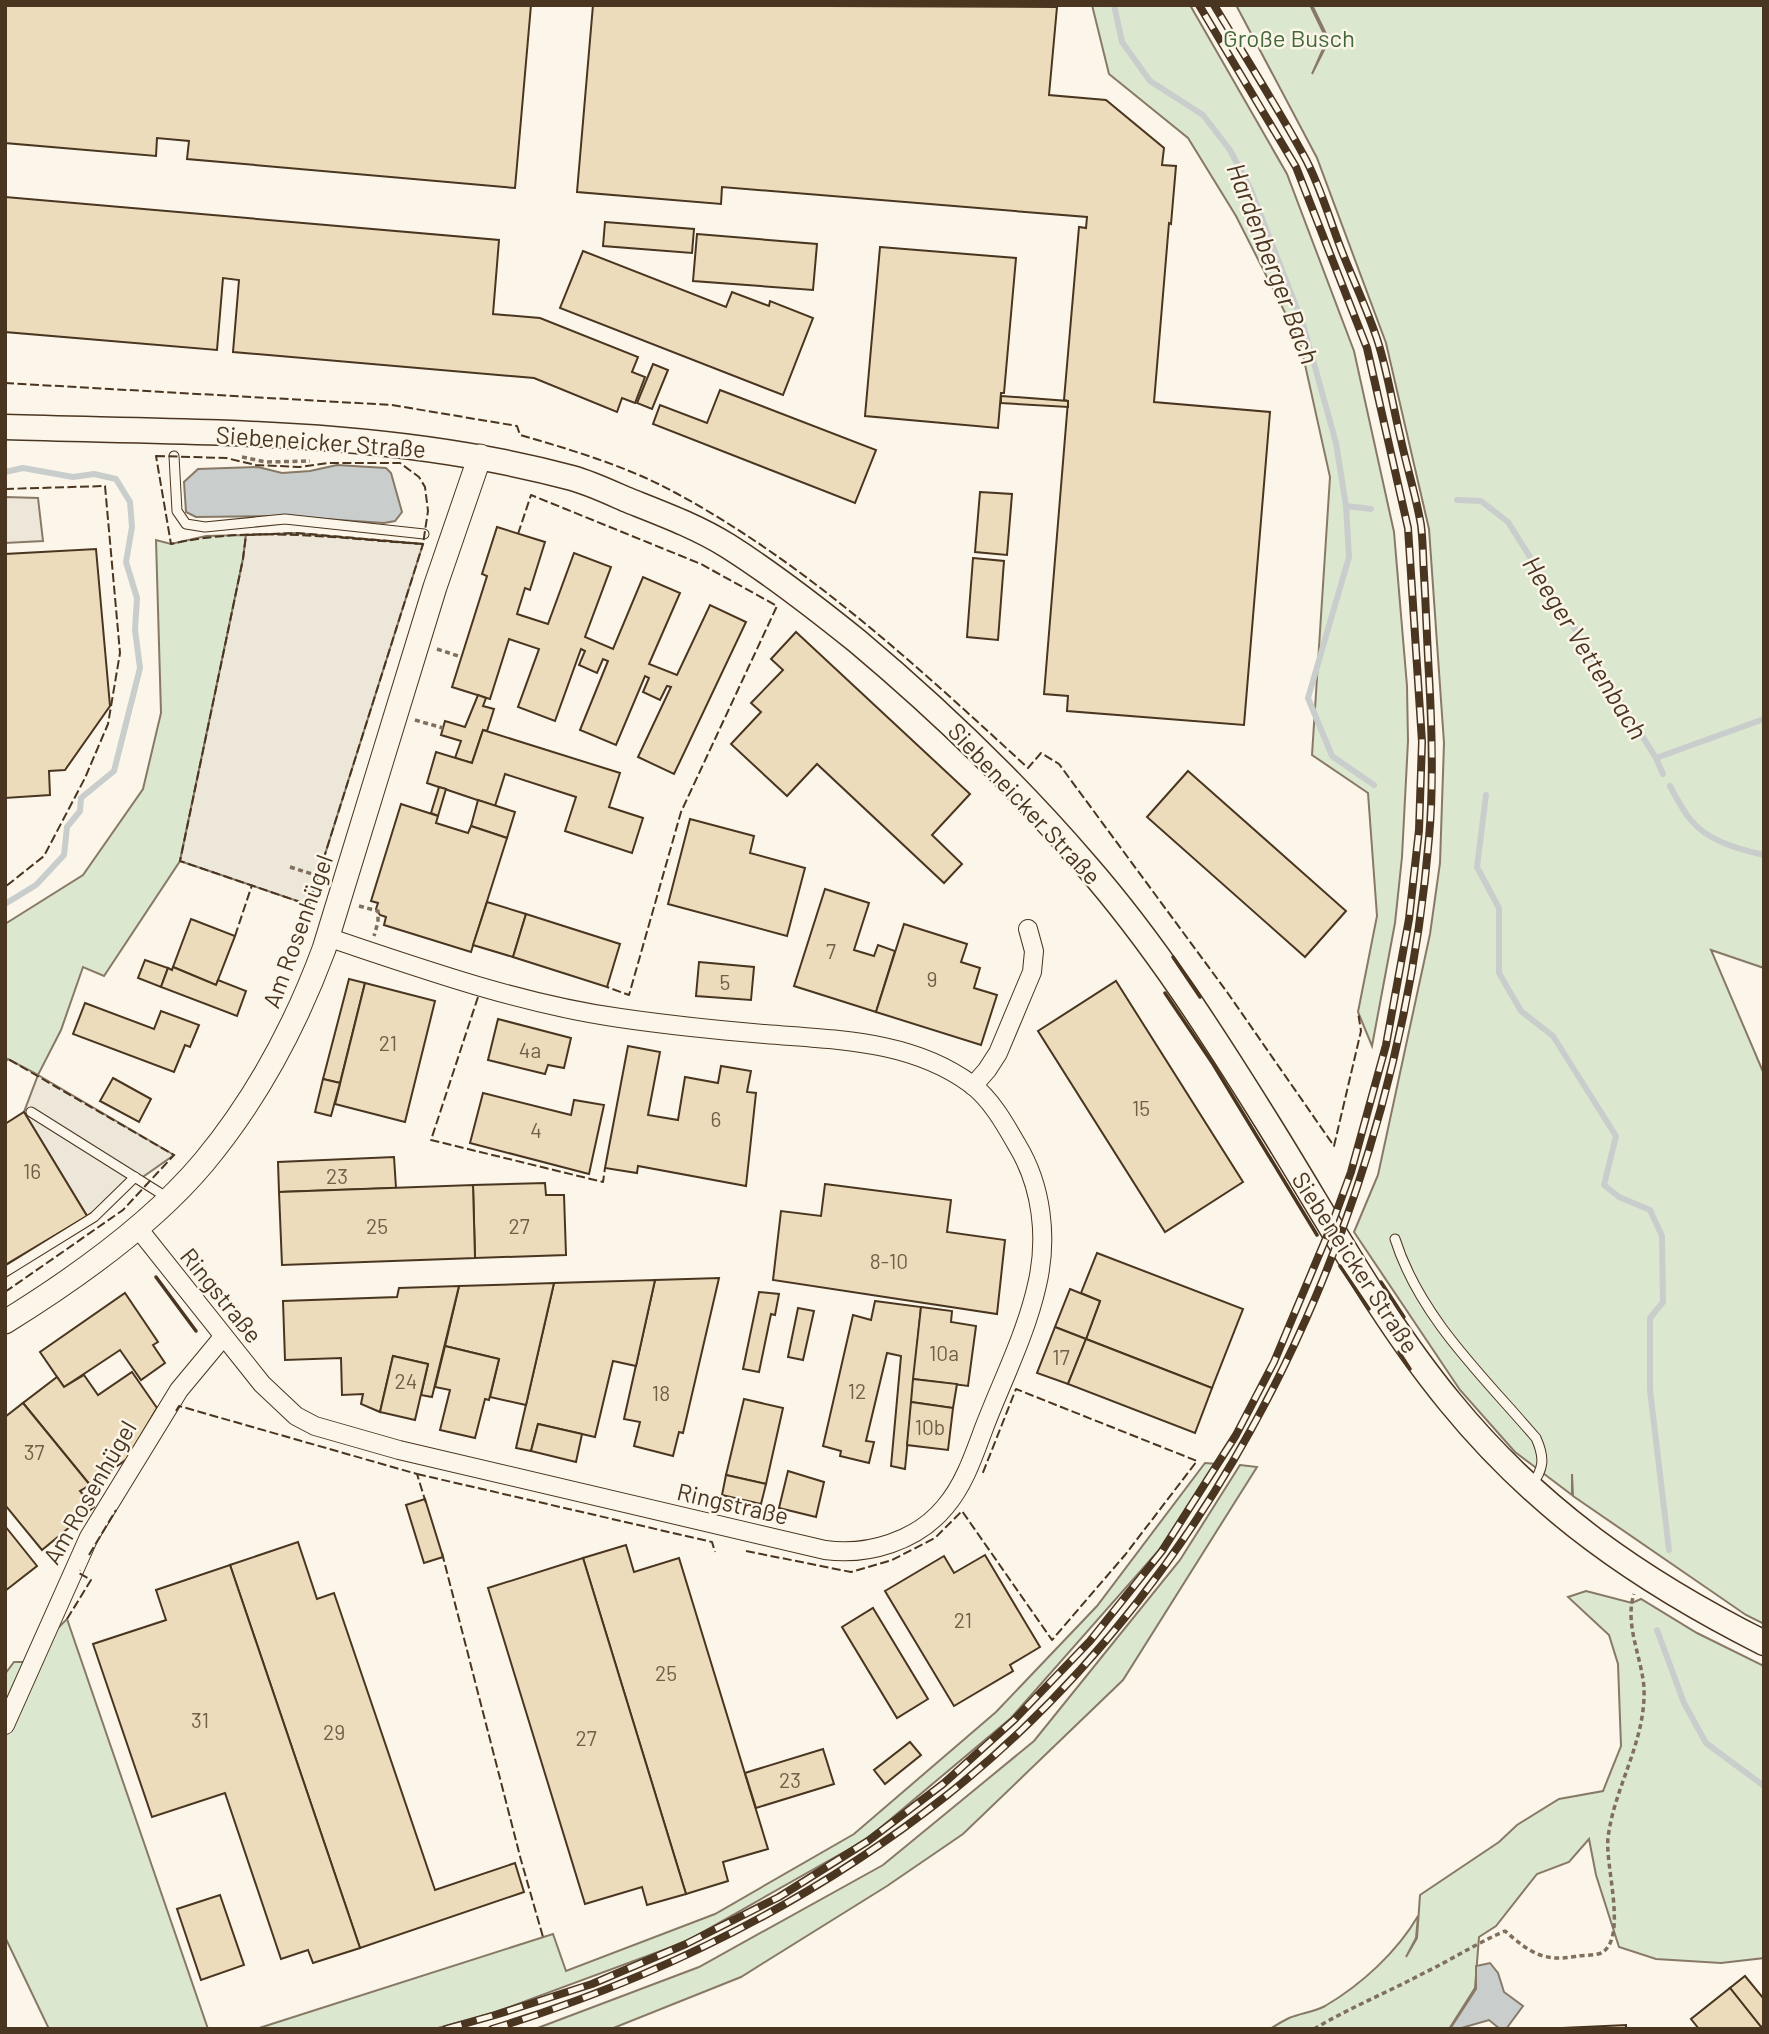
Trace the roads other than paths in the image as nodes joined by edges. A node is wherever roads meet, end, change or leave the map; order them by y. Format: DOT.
graph roads {
  1 [pos="5,426"];
  2 [pos="174,456"];
  3 [pos="480,456"];
  4 [pos="424,534"];
  5 [pos="1028,929"];
  6 [pos="327,937"];
  7 [pos="973,1086"];
  8 [pos="31,1112"];
  9 [pos="135,1177"];
  10 [pos="168,1198"];
  11 [pos="137,1227"];
  12 [pos="1395,1239"];
  13 [pos="5,1272"];
  14 [pos="5,1322"];
  15 [pos="223,1337"];
  16 [pos="1530,1488"];
  17 [pos="1764,1643"];
  18 [pos="5,1725"];
  1 -- 3 [label="main road, Siebeneicker Straße"];
  2 -- 4 [label="lane"];
  3 -- 6 [label="street, Am Rosenhügel"];
  3 -- 16 [label="main road, Siebeneicker Straße"];
  5 -- 7 [label="street"];
  6 -- 7 [label="street, Ringstraße"];
  6 -- 10 [label="street, Am Rosenhügel"];
  7 -- 15 [label="street, Ringstraße"];
  8 -- 9 [label="lane"];
  9 -- 10 [label="lane"];
  9 -- 13 [label="lane"];
  10 -- 11 [label="street, Am Rosenhügel"];
  11 -- 14 [label="street, Am Rosenhügel"];
  11 -- 15 [label="street, Ringstraße"];
  12 -- 16 [label="lane"];
  15 -- 18 [label="street, Am Rosenhügel"];
  16 -- 17 [label="main road, Siebeneicker Straße"];
}
